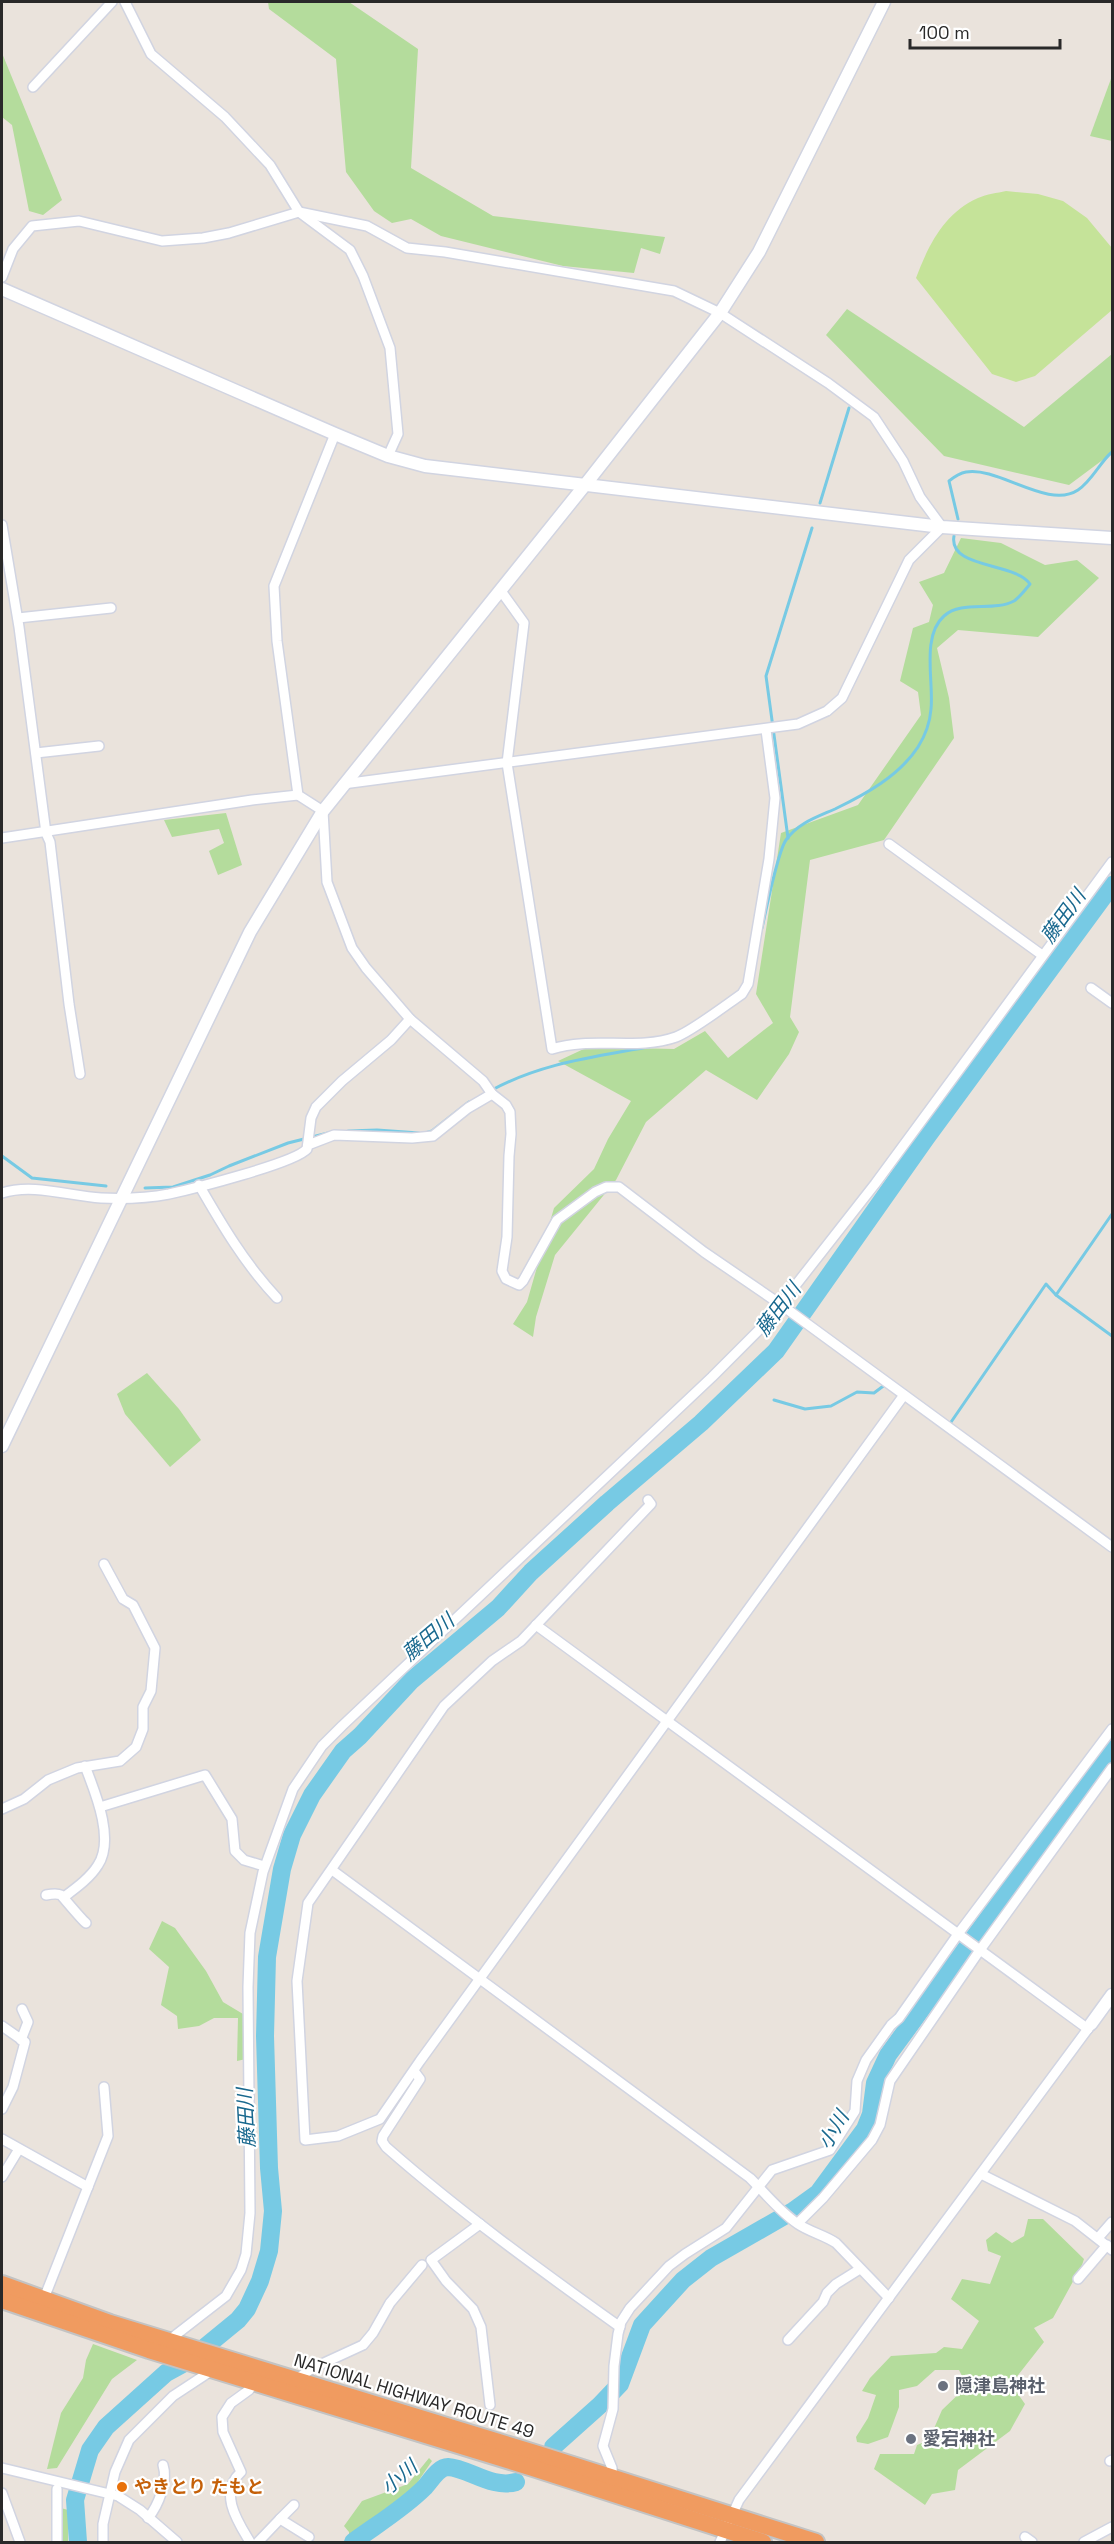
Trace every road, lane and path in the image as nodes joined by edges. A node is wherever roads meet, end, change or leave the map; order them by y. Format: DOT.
graph roads {
  1 [pos="112,2"];
  2 [pos="125,2"];
  3 [pos="884,2"];
  4 [pos="33,87"];
  5 [pos="299,212"];
  6 [pos="2,277"];
  7 [pos="2,289"];
  8 [pos="720,313"];
  9 [pos="335,434"];
  10 [pos="388,456"];
  11 [pos="585,485"];
  12 [pos="2,525"];
  13 [pos="942,527"];
  14 [pos="1113,538"];
  15 [pos="501,591"];
  16 [pos="111,608"];
  17 [pos="18,618"];
  18 [pos="766,730"];
  19 [pos="99,746"];
  20 [pos="36,753"];
  21 [pos="507,763"];
  22 [pos="343,784"];
  23 [pos="298,795"];
  24 [pos="323,811"];
  25 [pos="46,833"];
  26 [pos="2,838"];
  27 [pos="889,844"];
  28 [pos="1113,862"];
  29 [pos="1042,955"];
  30 [pos="1091,988"];
  31 [pos="1113,1003"];
  32 [pos="726,1005"];
  33 [pos="733,1014"];
  34 [pos="410,1019"];
  35 [pos="80,1074"];
  36 [pos="492,1094"];
  37 [pos="308,1145"];
  38 [pos="199,1185"];
  39 [pos="2,1193"];
  40 [pos="123,1197"];
  41 [pos="277,1298"];
  42 [pos="780,1304"];
  43 [pos="904,1395"];
  44 [pos="2,1446"];
  45 [pos="648,1500"];
  46 [pos="1113,1547"];
  47 [pos="104,1564"];
  48 [pos="536,1625"];
  49 [pos="668,1721"];
  50 [pos="1113,1730"];
  51 [pos="85,1766"];
  52 [pos="1113,1768"];
  53 [pos="100,1807"];
  54 [pos="2,1809"];
  55 [pos="264,1866"];
  56 [pos="332,1870"];
  57 [pos="46,1895"];
  58 [pos="64,1897"];
  59 [pos="86,1923"];
  60 [pos="958,1934"];
  61 [pos="980,1950"];
  62 [pos="480,1979"];
  63 [pos="1113,1995"];
  64 [pos="22,2009"];
  65 [pos="2,2026"];
  66 [pos="1089,2027"];
  67 [pos="21,2040"];
  68 [pos="414,2071"];
  69 [pos="104,2087"];
  70 [pos="2,2109"];
  71 [pos="2,2139"];
  72 [pos="19,2149"];
  73 [pos="981,2174"];
  74 [pos="2,2176"];
  75 [pos="758,2186"];
  76 [pos="88,2187"];
  77 [pos="794,2221"];
  78 [pos="1113,2223"];
  79 [pos="480,2224"];
  80 [pos="1098,2238"];
  81 [pos="1110,2247"];
  82 [pos="422,2265"];
  83 [pos="860,2269"];
  84 [pos="1077,2279"];
  85 [pos="2,2284"];
  86 [pos="889,2298"];
  87 [pos="2,2300"];
  88 [pos="43,2301"];
  89 [pos="620,2327"];
  90 [pos="788,2340"];
  91 [pos="166,2345"];
  92 [pos="215,2364"];
  93 [pos="295,2380"];
  94 [pos="255,2382"];
  95 [pos="490,2405"];
  96 [pos="163,2465"];
  97 [pos="2,2468"];
  98 [pos="613,2479"];
  99 [pos="57,2486"];
  100 [pos="2,2493"];
  101 [pos="111,2495"];
  102 [pos="294,2505"];
  103 [pos="148,2518"];
  104 [pos="280,2519"];
  105 [pos="1113,2527"];
  106 [pos="726,2530"];
  107 [pos="309,2537"];
  108 [pos="20,2542"];
  109 [pos="57,2542"];
  110 [pos="103,2542"];
  111 [pos="177,2542"];
  112 [pos="250,2542"];
  113 [pos="258,2542"];
  114 [pos="763,2542"];
  115 [pos="816,2542"];
  116 [pos="1084,2542"];
  1 -- 4 [label="street"];
  2 -- 5 [label="street"];
  3 -- 8 [label="street"];
  5 -- 6 [label="street"];
  5 -- 8 [label="street"];
  5 -- 10 [label="street"];
  7 -- 9 [label="street"];
  8 -- 11 [label="street"];
  8 -- 13 [label="street"];
  9 -- 10 [label="street"];
  9 -- 23 [label="street"];
  10 -- 11 [label="street"];
  11 -- 13 [label="street"];
  11 -- 15 [label="street"];
  12 -- 17 [label="street"];
  13 -- 14 [label="street"];
  13 -- 18 [label="street"];
  15 -- 21 [label="street"];
  15 -- 22 [label="street"];
  16 -- 17 [label="street"];
  17 -- 20 [label="street"];
  18 -- 21 [label="street"];
  18 -- 32 [label="street"];
  19 -- 20 [label="street"];
  20 -- 25 [label="street"];
  21 -- 22 [label="street"];
  21 -- 32 [label="street"];
  22 -- 24 [label="street"];
  23 -- 24 [label="street"];
  23 -- 25 [label="street"];
  24 -- 34 [label="street"];
  24 -- 40 [label="street"];
  25 -- 26 [label="street"];
  25 -- 35 [label="street"];
  27 -- 29 [label="street"];
  28 -- 29 [label="street"];
  29 -- 42 [label="street"];
  30 -- 31 [label="street"];
  32 -- 33 [label="street"];
  34 -- 36 [label="street"];
  34 -- 37 [label="street"];
  36 -- 37 [label="street"];
  36 -- 42 [label="street"];
  37 -- 38 [label="street"];
  38 -- 40 [label="street"];
  38 -- 41 [label="street"];
  39 -- 40 [label="street"];
  40 -- 44 [label="street"];
  42 -- 43 [label="street"];
  42 -- 55 [label="street"];
  43 -- 46 [label="street"];
  43 -- 49 [label="street"];
  45 -- 48 [label="street"];
  47 -- 51 [label="street"];
  48 -- 49 [label="street"];
  48 -- 56 [label="street"];
  49 -- 60 [label="street"];
  49 -- 62 [label="street"];
  50 -- 60 [label="street"];
  51 -- 53 [label="street"];
  51 -- 54 [label="street"];
  52 -- 61 [label="street"];
  53 -- 55 [label="street"];
  53 -- 58 [label="street"];
  55 -- 91 [label="street"];
  56 -- 62 [label="street"];
  56 -- 68 [label="street"];
  57 -- 58 [label="street"];
  58 -- 59 [label="street"];
  60 -- 61 [label="street"];
  60 -- 75 [label="street"];
  61 -- 66 [label="street"];
  61 -- 77 [label="street"];
  62 -- 68 [label="street"];
  62 -- 75 [label="street"];
  63 -- 66 [label="street"];
  64 -- 67 [label="street"];
  65 -- 67 [label="street"];
  66 -- 73 [label="street"];
  67 -- 70 [label="street"];
  68 -- 79 [label="street"];
  69 -- 76 [label="street"];
  71 -- 72 [label="street"];
  72 -- 74 [label="street"];
  72 -- 76 [label="street"];
  73 -- 80 [label="street"];
  73 -- 86 [label="street"];
  75 -- 77 [label="street"];
  75 -- 89 [label="street"];
  76 -- 88 [label="street"];
  77 -- 83 [label="street"];
  78 -- 80 [label="street"];
  79 -- 89 [label="street"];
  79 -- 95 [label="street"];
  80 -- 81 [label="street"];
  81 -- 84 [label="street"];
  82 -- 93 [label="street"];
  83 -- 86 [label="street"];
  83 -- 90 [label="street"];
  85 -- 88 [label="highway, NATIONAL HIGHWAY ROUTE 49"];
  86 -- 106 [label="street"];
  87 -- 91 [label="highway, NATIONAL HIGHWAY ROUTE 49"];
  88 -- 91 [label="highway, NATIONAL HIGHWAY ROUTE 49"];
  89 -- 98 [label="street"];
  91 -- 92 [label="highway, NATIONAL HIGHWAY ROUTE 49"];
  92 -- 93 [label="highway, NATIONAL HIGHWAY ROUTE 49"];
  92 -- 94 [label="highway, NATIONAL HIGHWAY ROUTE 49"];
  92 -- 101 [label="street"];
  93 -- 98 [label="highway, NATIONAL HIGHWAY ROUTE 49"];
  94 -- 106 [label="highway, NATIONAL HIGHWAY ROUTE 49"];
  94 -- 112 [label="street"];
  96 -- 103 [label="street"];
  97 -- 99 [label="street"];
  98 -- 106 [label="highway, NATIONAL HIGHWAY ROUTE 49"];
  99 -- 101 [label="street"];
  99 -- 109 [label="street"];
  100 -- 108 [label="street"];
  101 -- 103 [label="street"];
  101 -- 110 [label="street"];
  102 -- 104 [label="street"];
  103 -- 111 [label="street"];
  104 -- 107 [label="street"];
  104 -- 113 [label="street"];
  105 -- 116 [label="street"];
  106 -- 114 [label="highway, NATIONAL HIGHWAY ROUTE 49"];
  106 -- 115 [label="highway, NATIONAL HIGHWAY ROUTE 49"];
}
